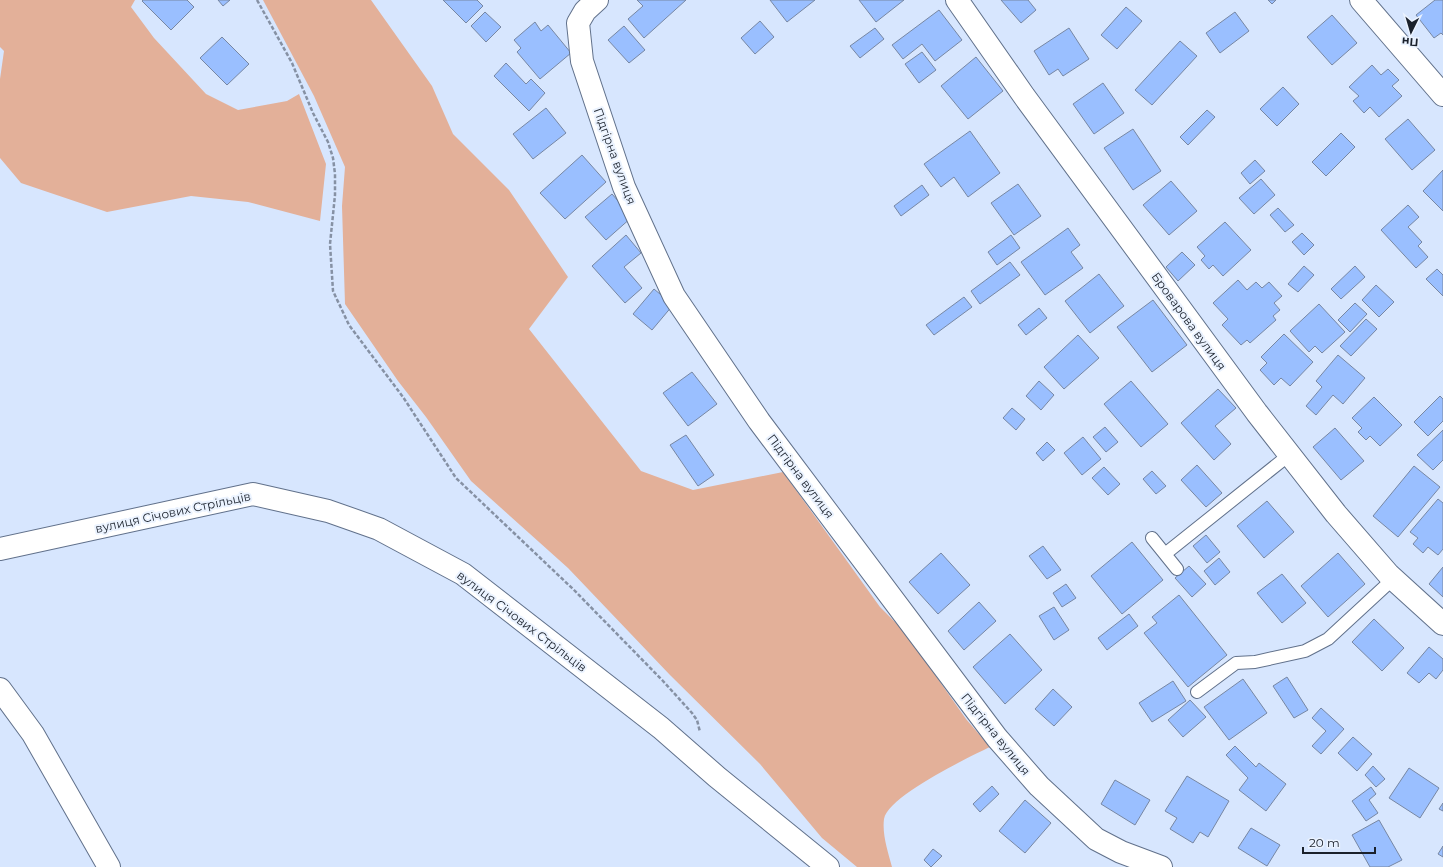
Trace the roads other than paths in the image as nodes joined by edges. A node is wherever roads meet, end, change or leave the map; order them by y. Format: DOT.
graph roads {
  1 [pos="597,0"];
  2 [pos="957,0"];
  3 [pos="1361,0"];
  4 [pos="1443,95"];
  5 [pos="1289,455"];
  6 [pos="1152,538"];
  7 [pos="0,549"];
  8 [pos="1165,554"];
  9 [pos="1177,569"];
  10 [pos="1393,579"];
  11 [pos="1443,624"];
  12 [pos="0,689"];
  13 [pos="1197,692"];
  14 [pos="109,867"];
  15 [pos="828,867"];
  16 [pos="1161,867"];
  1 -- 16 [label="street, Підгірна вулиця"];
  2 -- 5 [label="street, Броварова вулиця"];
  3 -- 4 [label="street"];
  5 -- 8 [label="lane"];
  5 -- 10 [label="street, Броварова вулиця"];
  6 -- 8 [label="lane"];
  7 -- 15 [label="street, вулиця Січових Стрільців"];
  8 -- 9 [label="lane"];
  10 -- 11 [label="street, Броварова вулиця"];
  10 -- 13 [label="lane"];
  12 -- 14 [label="street"];
}
